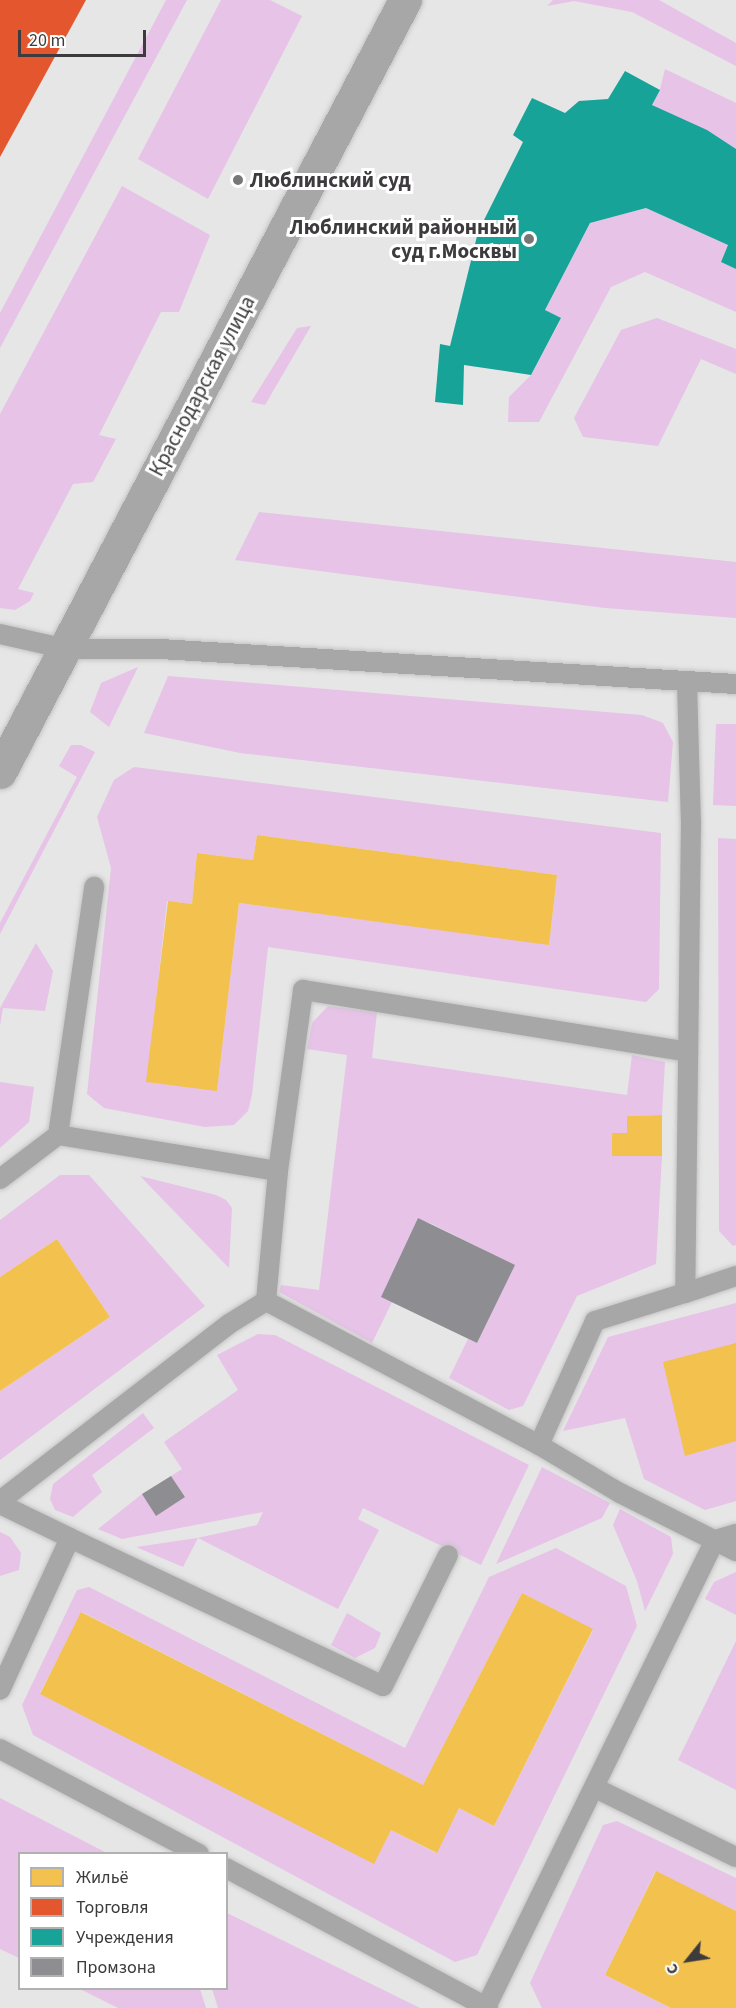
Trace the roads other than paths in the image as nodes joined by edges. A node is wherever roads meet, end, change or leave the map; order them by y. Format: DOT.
graph roads {
  1 [pos="405,0"];
  2 [pos="0,634"];
  3 [pos="66,649"];
  4 [pos="687,682"];
  5 [pos="736,684"];
  6 [pos="0,772"];
  7 [pos="94,887"];
  8 [pos="687,1052"];
  9 [pos="58,1135"];
  10 [pos="278,1171"];
  11 [pos="0,1179"];
  12 [pos="736,1276"];
  13 [pos="685,1293"];
  14 [pos="266,1301"];
  15 [pos="539,1445"];
  16 [pos="0,1503"];
  17 [pos="736,1534"];
  18 [pos="70,1538"];
  19 [pos="715,1540"];
  20 [pos="736,1551"];
  21 [pos="448,1554"];
  22 [pos="0,1690"];
  23 [pos="0,1749"];
  24 [pos="595,1788"];
  25 [pos="195,1852"];
  26 [pos="736,1857"];
  27 [pos="228,1869"];
  28 [pos="487,2008"];
  1 -- 3 [label="street, Краснодарская улица"];
  2 -- 3 [label="lane"];
  3 -- 4 [label="lane"];
  3 -- 6 [label="street, Краснодарская улица"];
  4 -- 5 [label="lane"];
  4 -- 8 [label="lane"];
  7 -- 9 [label="lane"];
  8 -- 10 [label="lane"];
  8 -- 13 [label="lane"];
  9 -- 10 [label="lane"];
  9 -- 11 [label="lane"];
  10 -- 14 [label="lane"];
  12 -- 13 [label="lane"];
  13 -- 15 [label="lane"];
  14 -- 15 [label="lane"];
  14 -- 16 [label="lane"];
  15 -- 19 [label="lane"];
  16 -- 18 [label="lane"];
  17 -- 19 [label="lane"];
  18 -- 21 [label="lane"];
  18 -- 22 [label="lane"];
  19 -- 20 [label="lane"];
  19 -- 24 [label="lane"];
  23 -- 25 [label="lane"];
  24 -- 26 [label="lane"];
  24 -- 28 [label="lane"];
  27 -- 28 [label="lane"];
}
